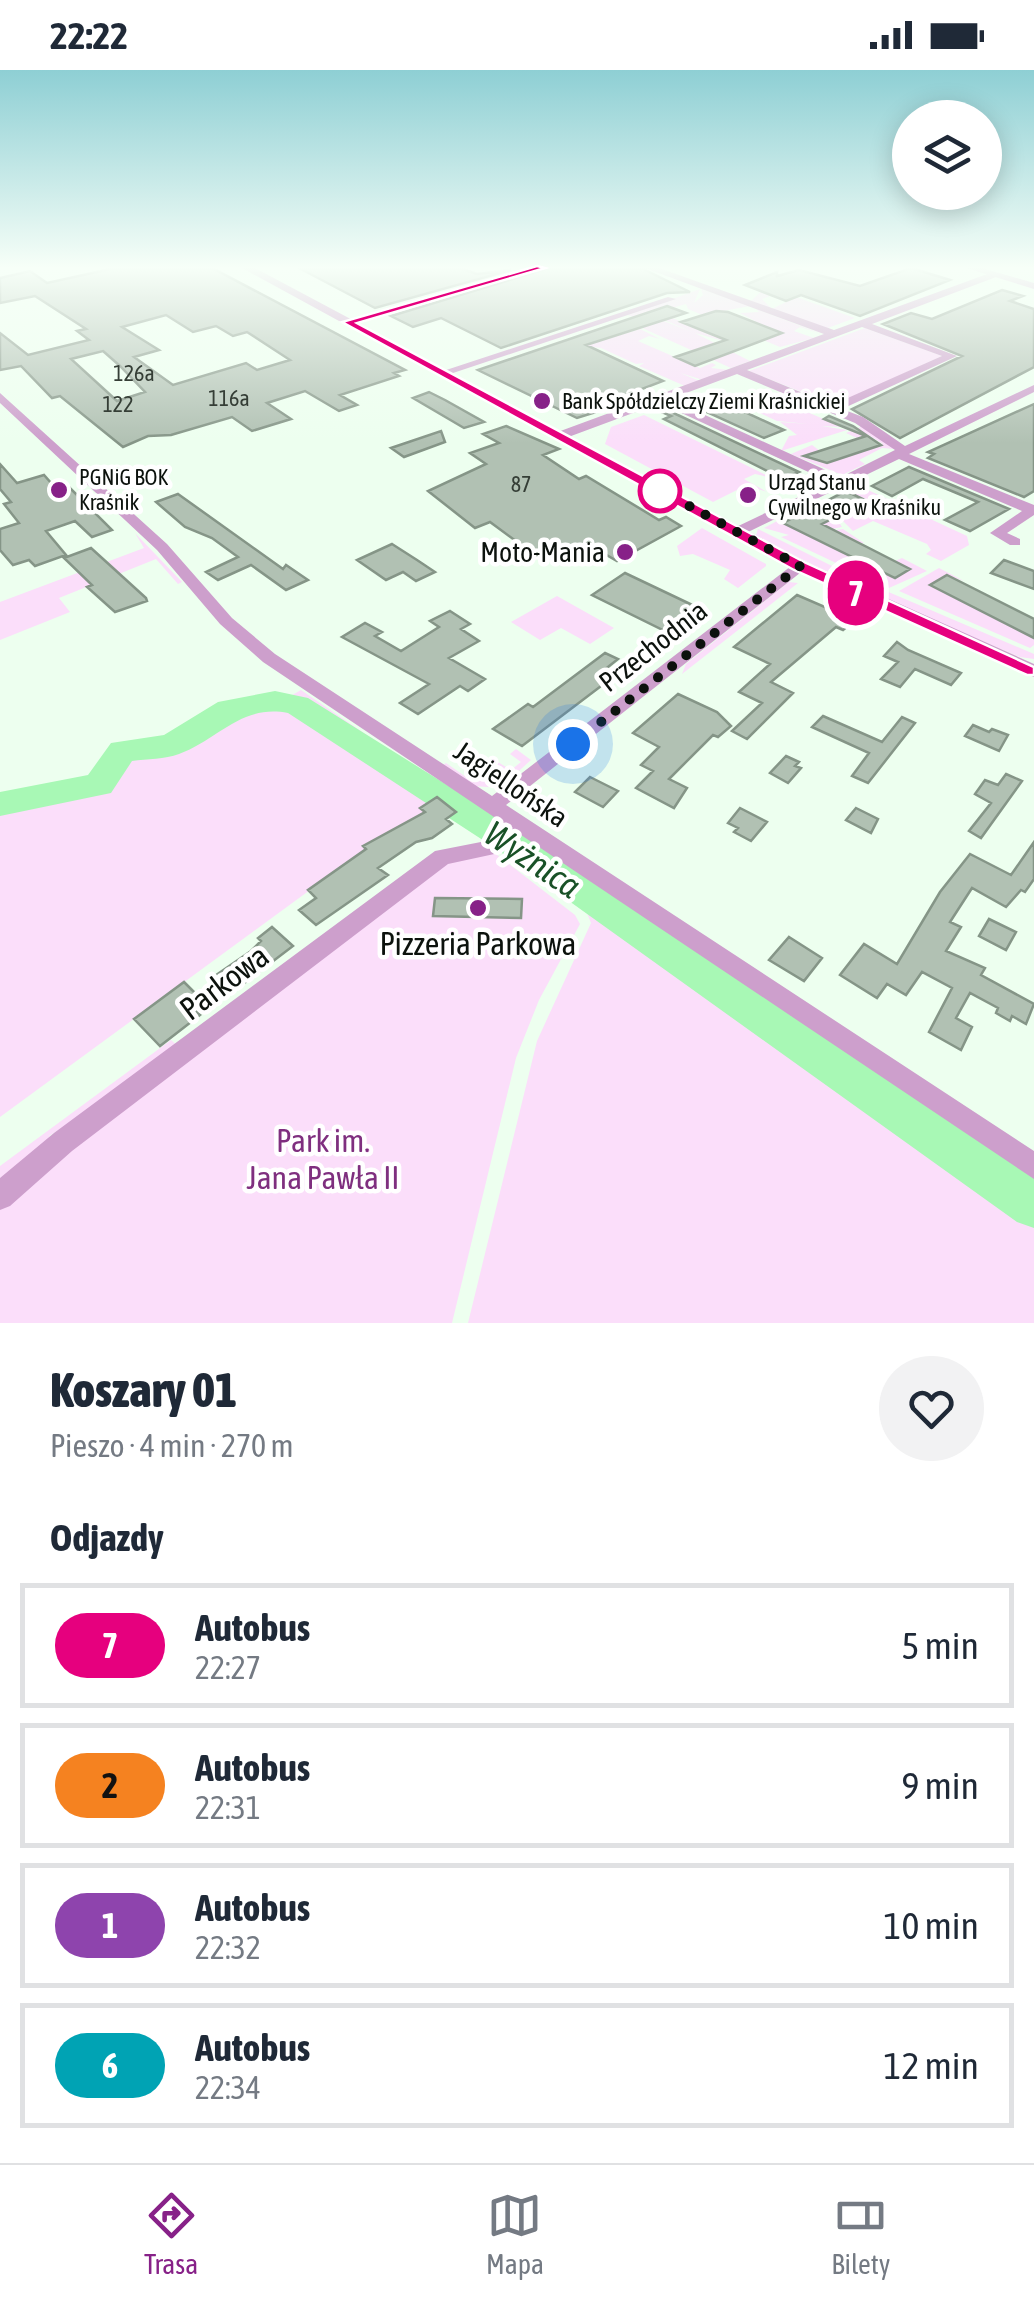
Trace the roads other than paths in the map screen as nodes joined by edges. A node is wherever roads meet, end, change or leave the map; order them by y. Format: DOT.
graph roads {
  1 [pos="355,326"];
  2 [pos="587,326"];
  3 [pos="813,326"];
  4 [pos="856,326"];
  5 [pos="870,326"];
  6 [pos="834,334"];
  7 [pos="738,370"];
  8 [pos="443,374"];
  9 [pos="1034,388"];
  10 [pos="0,397"];
  11 [pos="661,399"];
  12 [pos="832,410"];
  13 [pos="559,436"];
  14 [pos="902,452"];
  15 [pos="842,482"];
  16 [pos="1033,510"];
  17 [pos="737,532"];
  18 [pos="1015,542"];
  19 [pos="800,566"];
  20 [pos="1034,671"];
  21 [pos="492,806"];
  22 [pos="509,833"];
  23 [pos="1034,1166"];
  24 [pos="0,1196"];
  1 -- 8 [label="street"];
  2 -- 8 [label="street"];
  3 -- 6 [label="street"];
  4 -- 6 [label="street"];
  5 -- 12 [label="street"];
  6 -- 7 [label="street"];
  7 -- 11 [label="street"];
  7 -- 12 [label="street"];
  8 -- 13 [label="street"];
  9 -- 14 [label="street"];
  10 -- 21 [label="street, Jagiellońska"];
  11 -- 13 [label="street"];
  11 -- 15 [label="street"];
  12 -- 14 [label="street"];
  13 -- 17 [label="street"];
  14 -- 15 [label="street"];
  14 -- 16 [label="street"];
  15 -- 17 [label="street"];
  16 -- 18 [label="street"];
  17 -- 19 [label="street"];
  19 -- 20 [label="street"];
  19 -- 21 [label="street, Przechodnia"];
  21 -- 22 [label="street, Jagiellońska"];
  22 -- 23 [label="street, Jagiellońska"];
  22 -- 24 [label="street, Parkowa"];
}
